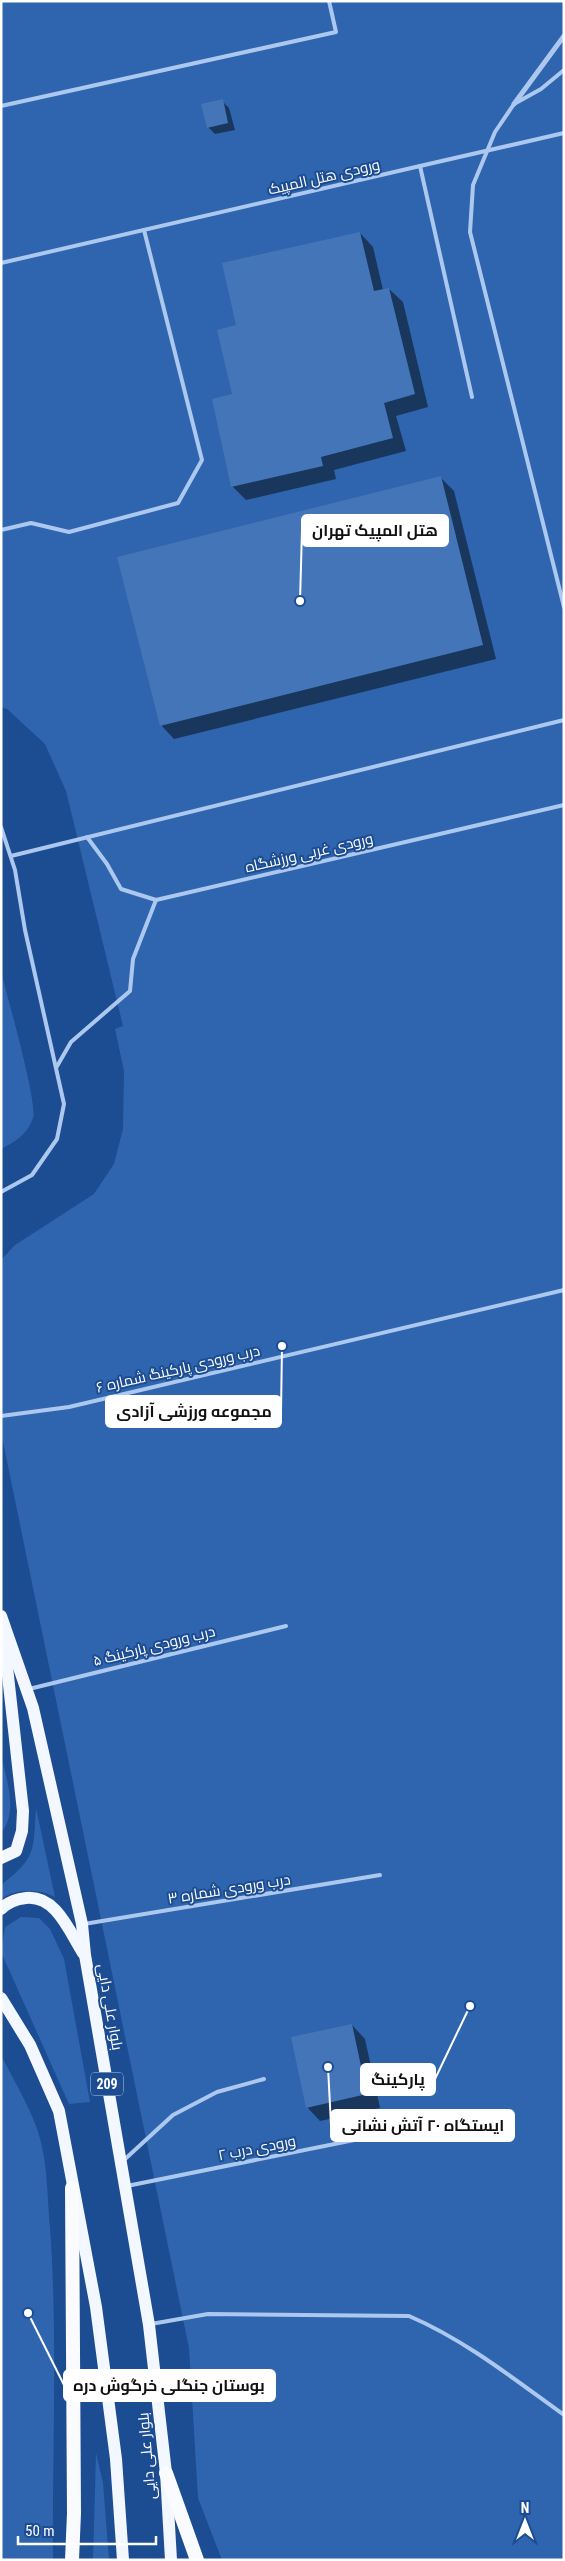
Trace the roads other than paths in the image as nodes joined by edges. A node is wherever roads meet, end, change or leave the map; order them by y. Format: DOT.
graph roads {
  1 [pos="329,1"];
  2 [pos="564,36"];
  3 [pos="564,70"];
  4 [pos="514,104"];
  5 [pos="1,106"];
  6 [pos="564,133"];
  7 [pos="489,151"];
  8 [pos="420,166"];
  9 [pos="144,230"];
  10 [pos="1,263"];
  11 [pos="472,397"];
  12 [pos="1,530"];
  13 [pos="564,606"];
  14 [pos="564,720"];
  15 [pos="564,805"];
  16 [pos="1,827"];
  17 [pos="87,837"];
  18 [pos="11,856"];
  19 [pos="156,900"];
  20 [pos="56,1068"];
  21 [pos="1,1192"];
  22 [pos="564,1290"];
  23 [pos="1,1416"];
  24 [pos="2,1618"];
  25 [pos="286,1626"];
  26 [pos="26,1690"];
  27 [pos="1,1858"];
  28 [pos="380,1875"];
  29 [pos="1,1909"];
  30 [pos="82,1924"];
  31 [pos="85,1955"];
  32 [pos="1,1998"];
  33 [pos="264,2079"];
  34 [pos="394,2132"];
  35 [pos="120,2163"];
  36 [pos="124,2186"];
  37 [pos="72,2188"];
  38 [pos="149,2325"];
  39 [pos="564,2415"];
  40 [pos="166,2473"];
  41 [pos="72,2560"];
  42 [pos="123,2560"];
  43 [pos="171,2560"];
  44 [pos="197,2560"];
  1 -- 5 [label="lane"];
  2 -- 4 [label="street"];
  3 -- 4 [label="lane"];
  4 -- 7 [label="lane"];
  6 -- 7 [label="lane, ورودی هتل المپیک"];
  7 -- 8 [label="lane, ورودی هتل المپیک"];
  7 -- 13 [label="lane"];
  8 -- 9 [label="lane, ورودی هتل المپیک"];
  8 -- 11 [label="lane"];
  9 -- 10 [label="lane, ورودی هتل المپیک"];
  9 -- 12 [label="lane"];
  14 -- 17 [label="lane"];
  15 -- 19 [label="lane, ورودی غربی ورزشگاه"];
  16 -- 18 [label="lane"];
  17 -- 18 [label="lane"];
  17 -- 19 [label="lane"];
  18 -- 20 [label="lane"];
  19 -- 20 [label="lane"];
  20 -- 21 [label="lane"];
  22 -- 23 [label="lane, درب ورودی پارکینگ شماره ۶"];
  24 -- 26 [label="main road, بلوار علی دایی / 209"];
  24 -- 27 [label="main road"];
  25 -- 26 [label="lane, درب ورودی پارکینگ ۵"];
  26 -- 30 [label="main road, بلوار علی دایی / 209"];
  28 -- 30 [label="lane, درب ورودی شماره ۳"];
  29 -- 31 [label="main road"];
  30 -- 31 [label="main road, بلوار علی دایی / 209"];
  31 -- 35 [label="main road, بلوار علی دایی / 209"];
  32 -- 37 [label="main road"];
  33 -- 35 [label="lane"];
  34 -- 36 [label="lane, ورودی درب ۲"];
  35 -- 36 [label="main road, بلوار علی دایی / 209"];
  36 -- 38 [label="main road, بلوار علی دایی / 209"];
  37 -- 41 [label="highway"];
  37 -- 42 [label="main road"];
  38 -- 39 [label="lane"];
  38 -- 40 [label="main road, بلوار علی دایی / 209"];
  40 -- 43 [label="main road, بلوار علی دایی / 209"];
  40 -- 44 [label="highway"];
}
